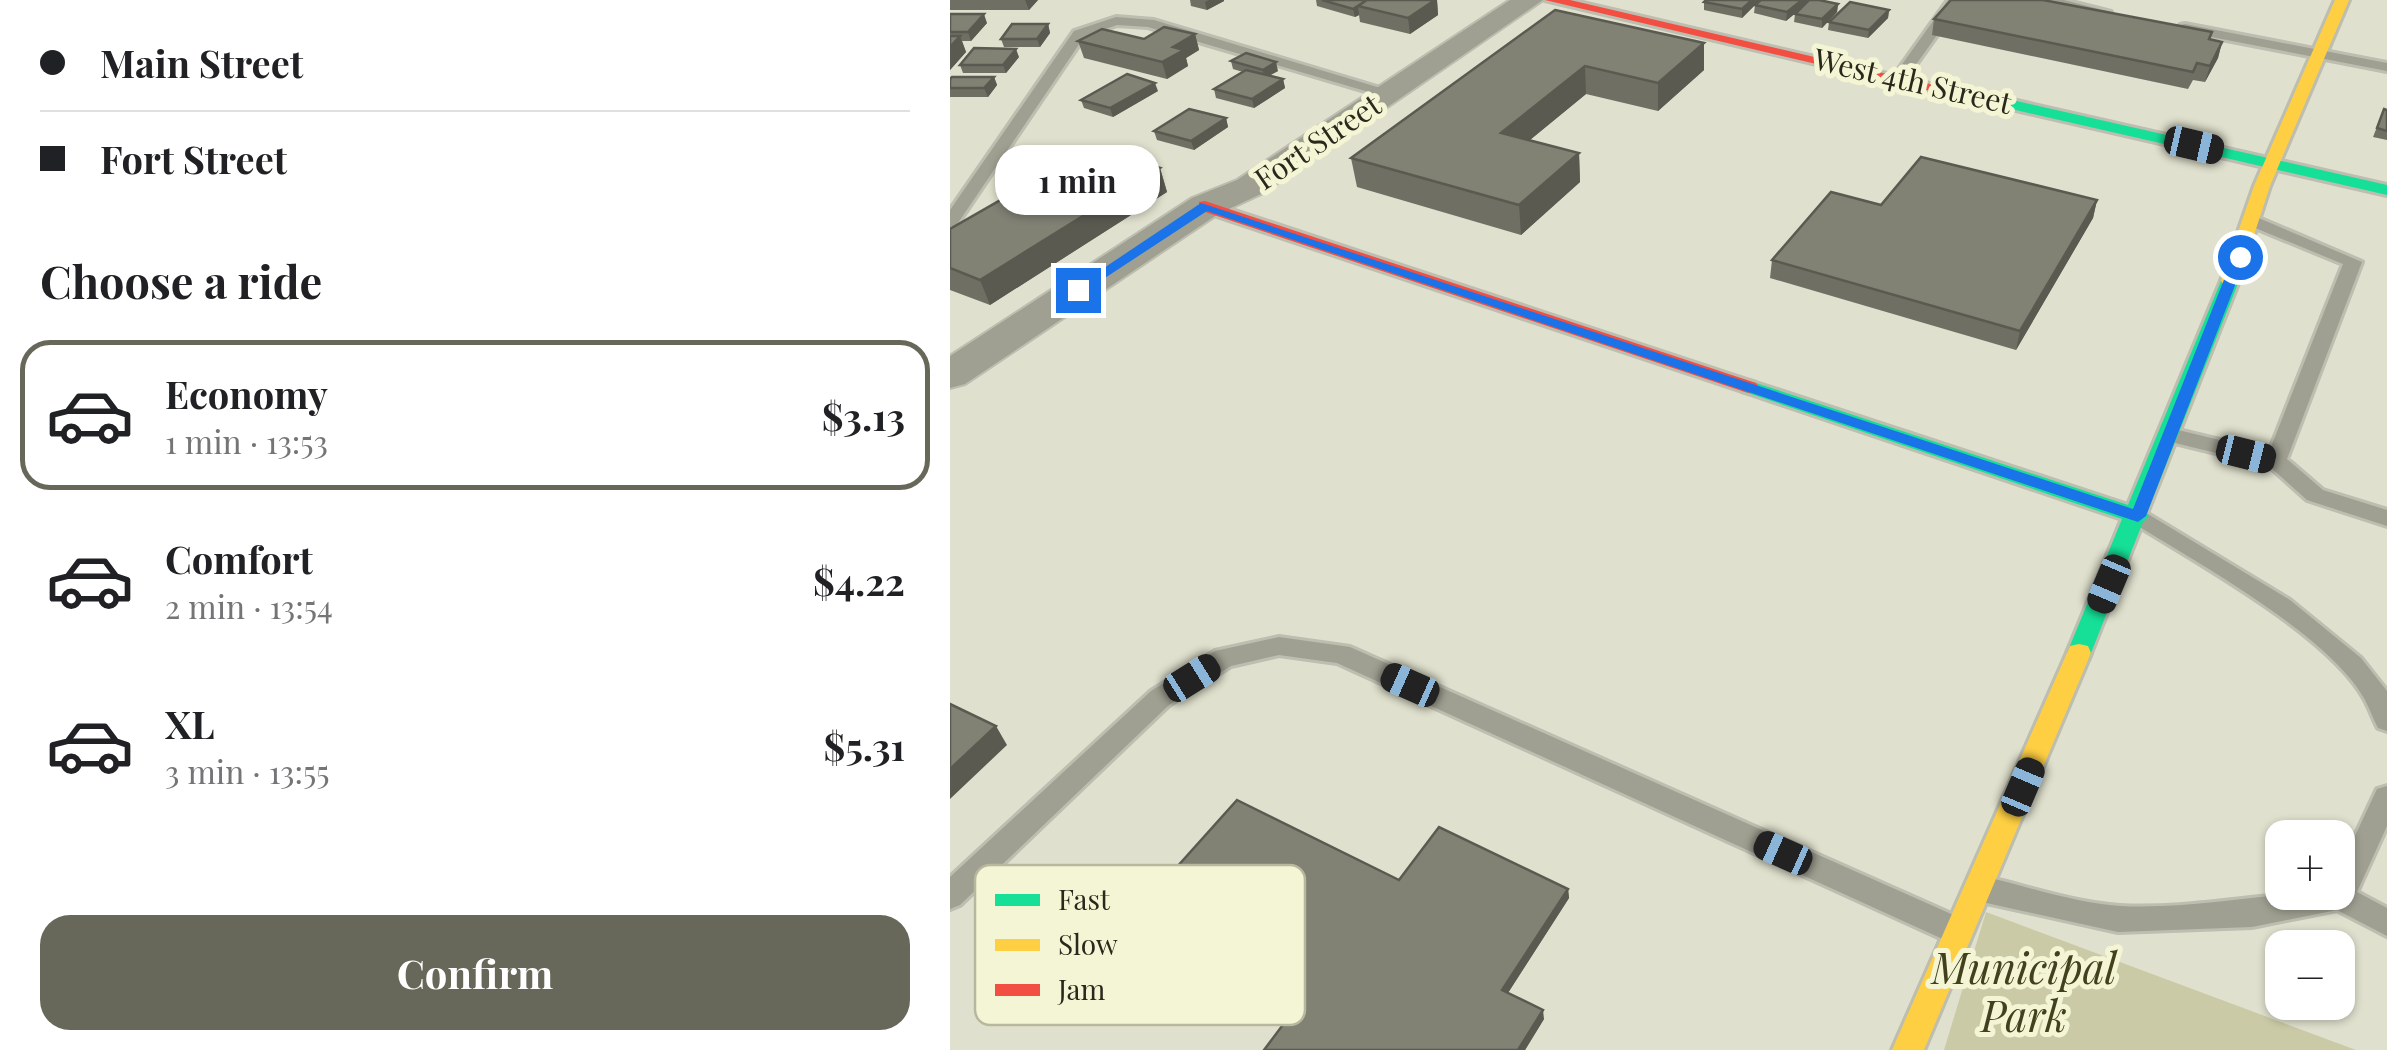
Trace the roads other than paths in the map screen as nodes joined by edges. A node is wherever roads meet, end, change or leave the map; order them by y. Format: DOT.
graph roads {
  1 [pos="1529,0"];
  2 [pos="1552,0"];
  3 [pos="1955,0"];
  4 [pos="2044,0"];
  5 [pos="2342,0"];
  6 [pos="2122,15"];
  7 [pos="2160,23"];
  8 [pos="2320,54"];
  9 [pos="2387,67"];
  10 [pos="1900,77"];
  11 [pos="1388,93"];
  12 [pos="2273,163"];
  13 [pos="2387,190"];
  14 [pos="1206,206"];
  15 [pos="950,222"];
  16 [pos="2254,222"];
  17 [pos="950,374"];
  18 [pos="2170,435"];
  19 [pos="2276,461"];
  20 [pos="2138,516"];
  21 [pos="2387,518"];
  22 [pos="2387,721"];
  23 [pos="2387,798"];
  24 [pos="983,865"];
  25 [pos="2355,866"];
  26 [pos="975,872"];
  27 [pos="1980,889"];
  28 [pos="950,896"];
  29 [pos="2355,906"];
  30 [pos="2274,910"];
  31 [pos="2387,923"];
  32 [pos="1960,932"];
  33 [pos="1908,1050"];
  1 -- 11 [label="street, Fort Street"];
  2 -- 10 [label="street, West 4th Street"];
  3 -- 10 [label="lane"];
  4 -- 6 [label="lane"];
  5 -- 8 [label="street"];
  7 -- 8 [label="lane"];
  8 -- 9 [label="lane"];
  8 -- 12 [label="street"];
  10 -- 12 [label="street, West 4th Street"];
  11 -- 14 [label="street, Fort Street"];
  11 -- 15 [label="lane"];
  12 -- 13 [label="street, West 4th Street"];
  12 -- 16 [label="street"];
  14 -- 17 [label="street, Fort Street"];
  14 -- 20 [label="street"];
  16 -- 18 [label="street"];
  16 -- 19 [label="lane"];
  18 -- 19 [label="lane"];
  18 -- 20 [label="street"];
  19 -- 21 [label="lane"];
  20 -- 22 [label="lane"];
  20 -- 27 [label="street"];
  23 -- 25 [label="lane"];
  24 -- 32 [label="lane"];
  26 -- 28 [label="lane"];
  27 -- 30 [label="lane"];
  27 -- 32 [label="street"];
  29 -- 31 [label="lane"];
  32 -- 33 [label="street"];
}
